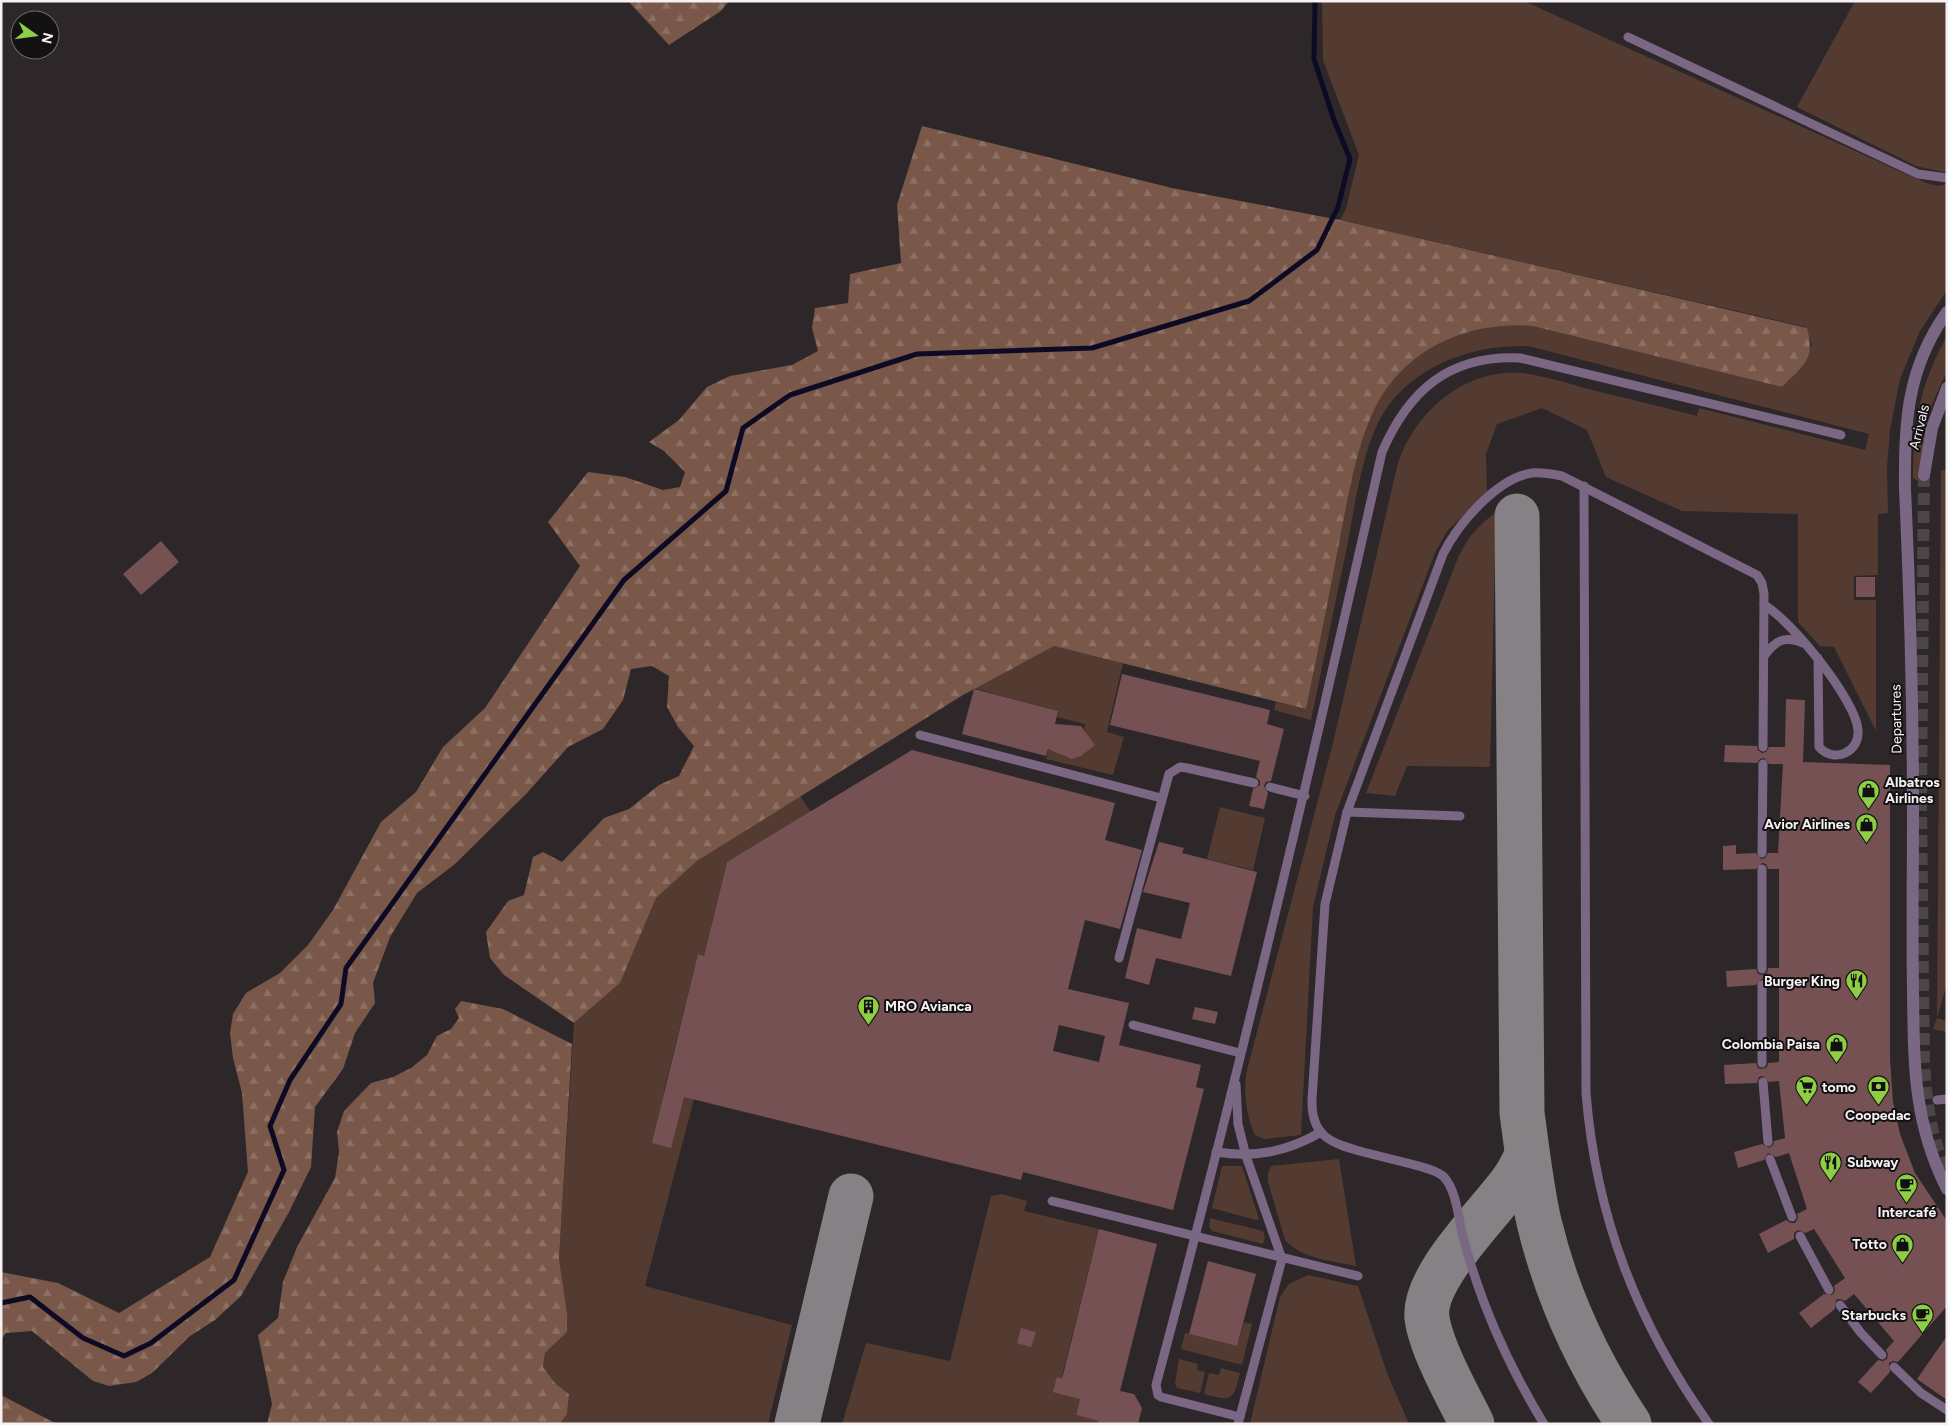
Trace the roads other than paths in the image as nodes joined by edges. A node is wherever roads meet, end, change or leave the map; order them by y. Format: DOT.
graph roads {
  1 [pos="1628,37"];
  2 [pos="1947,178"];
  3 [pos="1947,312"];
  4 [pos="1947,388"];
  5 [pos="1841,435"];
  6 [pos="1924,475"];
  7 [pos="1584,486"];
  8 [pos="1764,605"];
  9 [pos="1807,645"];
  10 [pos="1764,656"];
  11 [pos="1818,658"];
  12 [pos="920,735"];
  13 [pos="1763,747"];
  14 [pos="1763,764"];
  15 [pos="1254,783"];
  16 [pos="1270,787"];
  17 [pos="1305,796"];
  18 [pos="1161,798"];
  19 [pos="1347,812"];
  20 [pos="1460,816"];
  21 [pos="1762,853"];
  22 [pos="1762,869"];
  23 [pos="1119,958"];
  24 [pos="1762,969"];
  25 [pos="1762,985"];
  26 [pos="1133,1025"];
  27 [pos="1240,1053"];
  28 [pos="1762,1063"];
  29 [pos="1235,1074"];
  30 [pos="1763,1082"];
  31 [pos="1321,1132"];
  32 [pos="1768,1142"];
  33 [pos="1216,1152"];
  34 [pos="1246,1156"];
  35 [pos="1770,1159"];
  36 [pos="1947,1190"];
  37 [pos="1052,1201"];
  38 [pos="1792,1216"];
  39 [pos="1800,1236"];
  40 [pos="1195,1237"];
  41 [pos="1282,1259"];
  42 [pos="1358,1276"];
  43 [pos="1829,1290"];
  44 [pos="1840,1305"];
  45 [pos="1882,1355"];
  46 [pos="1894,1367"];
  47 [pos="1947,1410"];
  48 [pos="1239,1420"];
  49 [pos="1544,1424"];
  50 [pos="1710,1424"];
  1 -- 2 [label="lane"];
  3 -- 36 [label="street, Departures, bridge"];
  4 -- 6 [label="street, Arrivals"];
  5 -- 17 [label="lane"];
  7 -- 8 [label="lane"];
  7 -- 19 [label="lane"];
  7 -- 50 [label="lane"];
  8 -- 9 [label="lane"];
  8 -- 10 [label="lane"];
  9 -- 10 [label="lane"];
  9 -- 11 [label="lane"];
  10 -- 13 [label="lane"];
  11 -- 11 [label="lane"];
  12 -- 18 [label="lane"];
  14 -- 21 [label="lane"];
  15 -- 18 [label="lane"];
  16 -- 17 [label="lane"];
  17 -- 27 [label="lane"];
  18 -- 23 [label="lane"];
  19 -- 20 [label="lane"];
  19 -- 31 [label="lane"];
  22 -- 24 [label="lane"];
  25 -- 28 [label="lane"];
  26 -- 27 [label="lane"];
  27 -- 29 [label="lane"];
  29 -- 33 [label="lane"];
  29 -- 34 [label="lane"];
  30 -- 32 [label="lane"];
  31 -- 34 [label="lane"];
  31 -- 49 [label="lane"];
  33 -- 34 [label="lane"];
  33 -- 40 [label="lane"];
  34 -- 41 [label="lane"];
  35 -- 38 [label="lane"];
  37 -- 40 [label="lane"];
  39 -- 43 [label="lane"];
  40 -- 41 [label="lane"];
  40 -- 48 [label="lane"];
  41 -- 42 [label="lane"];
  41 -- 48 [label="lane"];
  44 -- 45 [label="lane"];
  46 -- 47 [label="lane"];
}
